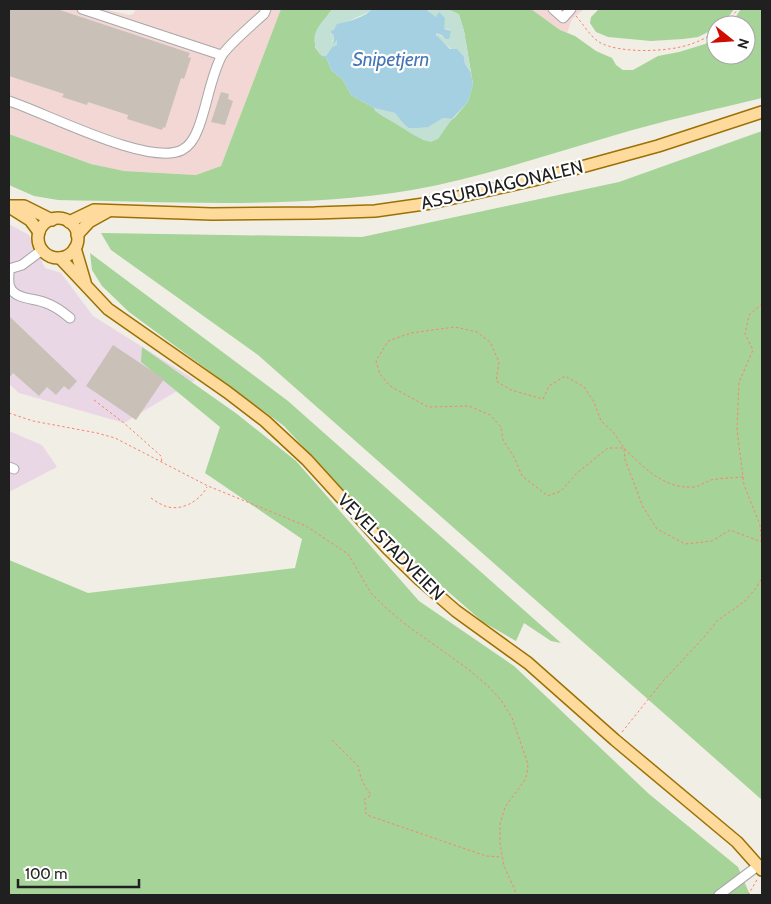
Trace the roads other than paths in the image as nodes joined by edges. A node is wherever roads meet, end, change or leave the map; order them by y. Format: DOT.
graph roads {
  1 [pos="82,9"];
  2 [pos="266,9"];
  3 [pos="553,9"];
  4 [pos="571,9"];
  5 [pos="222,55"];
  6 [pos="9,101"];
  7 [pos="762,112"];
  8 [pos="9,206"];
  9 [pos="107,212"];
  10 [pos="52,220"];
  11 [pos="69,222"];
  12 [pos="39,232"];
  13 [pos="77,235"];
  14 [pos="75,248"];
  15 [pos="42,250"];
  16 [pos="60,258"];
  17 [pos="9,270"];
  18 [pos="86,285"];
  19 [pos="70,318"];
  20 [pos="761,869"];
  21 [pos="719,895"];
  1 -- 5 [label="street"];
  2 -- 5 [label="street"];
  3 -- 4 [label="street"];
  5 -- 6 [label="street"];
  7 -- 9 [label="main road, ASSURDIAGONALEN"];
  8 -- 10 [label="main road"];
  8 -- 12 [label="main road"];
  9 -- 11 [label="main road"];
  9 -- 13 [label="main road"];
  10 -- 11 [label="main road"];
  10 -- 12 [label="main road"];
  11 -- 13 [label="main road"];
  12 -- 15 [label="main road"];
  13 -- 14 [label="main road, VEVELSTADVEIEN"];
  14 -- 16 [label="main road"];
  14 -- 18 [label="main road, VEVELSTADVEIEN"];
  15 -- 16 [label="main road, VEVELSTADVEIEN"];
  15 -- 17 [label="street"];
  16 -- 18 [label="main road, VEVELSTADVEIEN"];
  17 -- 19 [label="street"];
  18 -- 20 [label="main road, VEVELSTADVEIEN"];
  20 -- 21 [label="street"];
}
